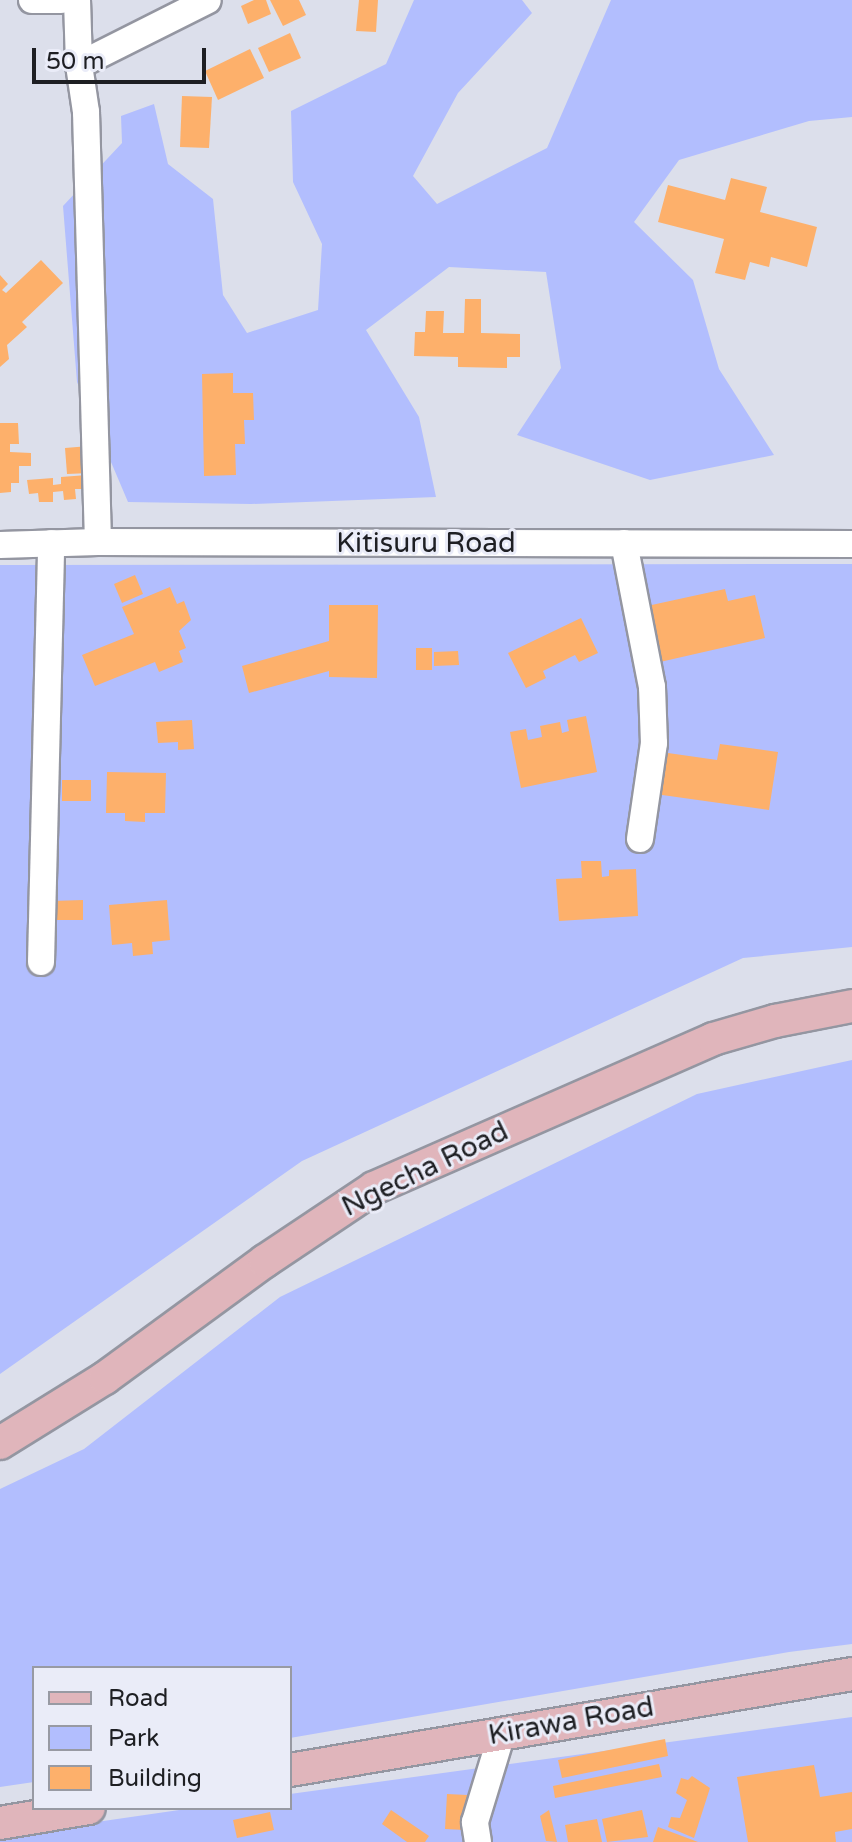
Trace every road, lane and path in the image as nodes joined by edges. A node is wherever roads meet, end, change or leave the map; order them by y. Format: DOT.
graph roads {
  1 [pos="32,0"];
  2 [pos="61,0"];
  3 [pos="77,0"];
  4 [pos="208,0"];
  5 [pos="79,65"];
  6 [pos="98,542"];
  7 [pos="51,543"];
  8 [pos="624,543"];
  9 [pos="852,544"];
  10 [pos="0,545"];
  11 [pos="640,839"];
  12 [pos="41,962"];
  13 [pos="852,1006"];
  14 [pos="0,1443"];
  15 [pos="852,1674"];
  16 [pos="502,1733"];
  17 [pos="292,1770"];
  18 [pos="77,1810"];
  19 [pos="0,1823"];
  20 [pos="478,1842"];
  1 -- 2 [label="street"];
  3 -- 5 [label="street"];
  4 -- 5 [label="street"];
  5 -- 6 [label="street"];
  6 -- 7 [label="street, Kitisuru Road"];
  6 -- 8 [label="street, Kitisuru Road"];
  7 -- 10 [label="street, Kitisuru Road"];
  7 -- 12 [label="street"];
  8 -- 9 [label="street, Kitisuru Road"];
  8 -- 11 [label="street"];
  13 -- 14 [label="main road, Ngecha Road"];
  15 -- 16 [label="main road, Kirawa Road"];
  16 -- 17 [label="main road, Kirawa Road"];
  16 -- 20 [label="street"];
  18 -- 19 [label="main road"];
}
